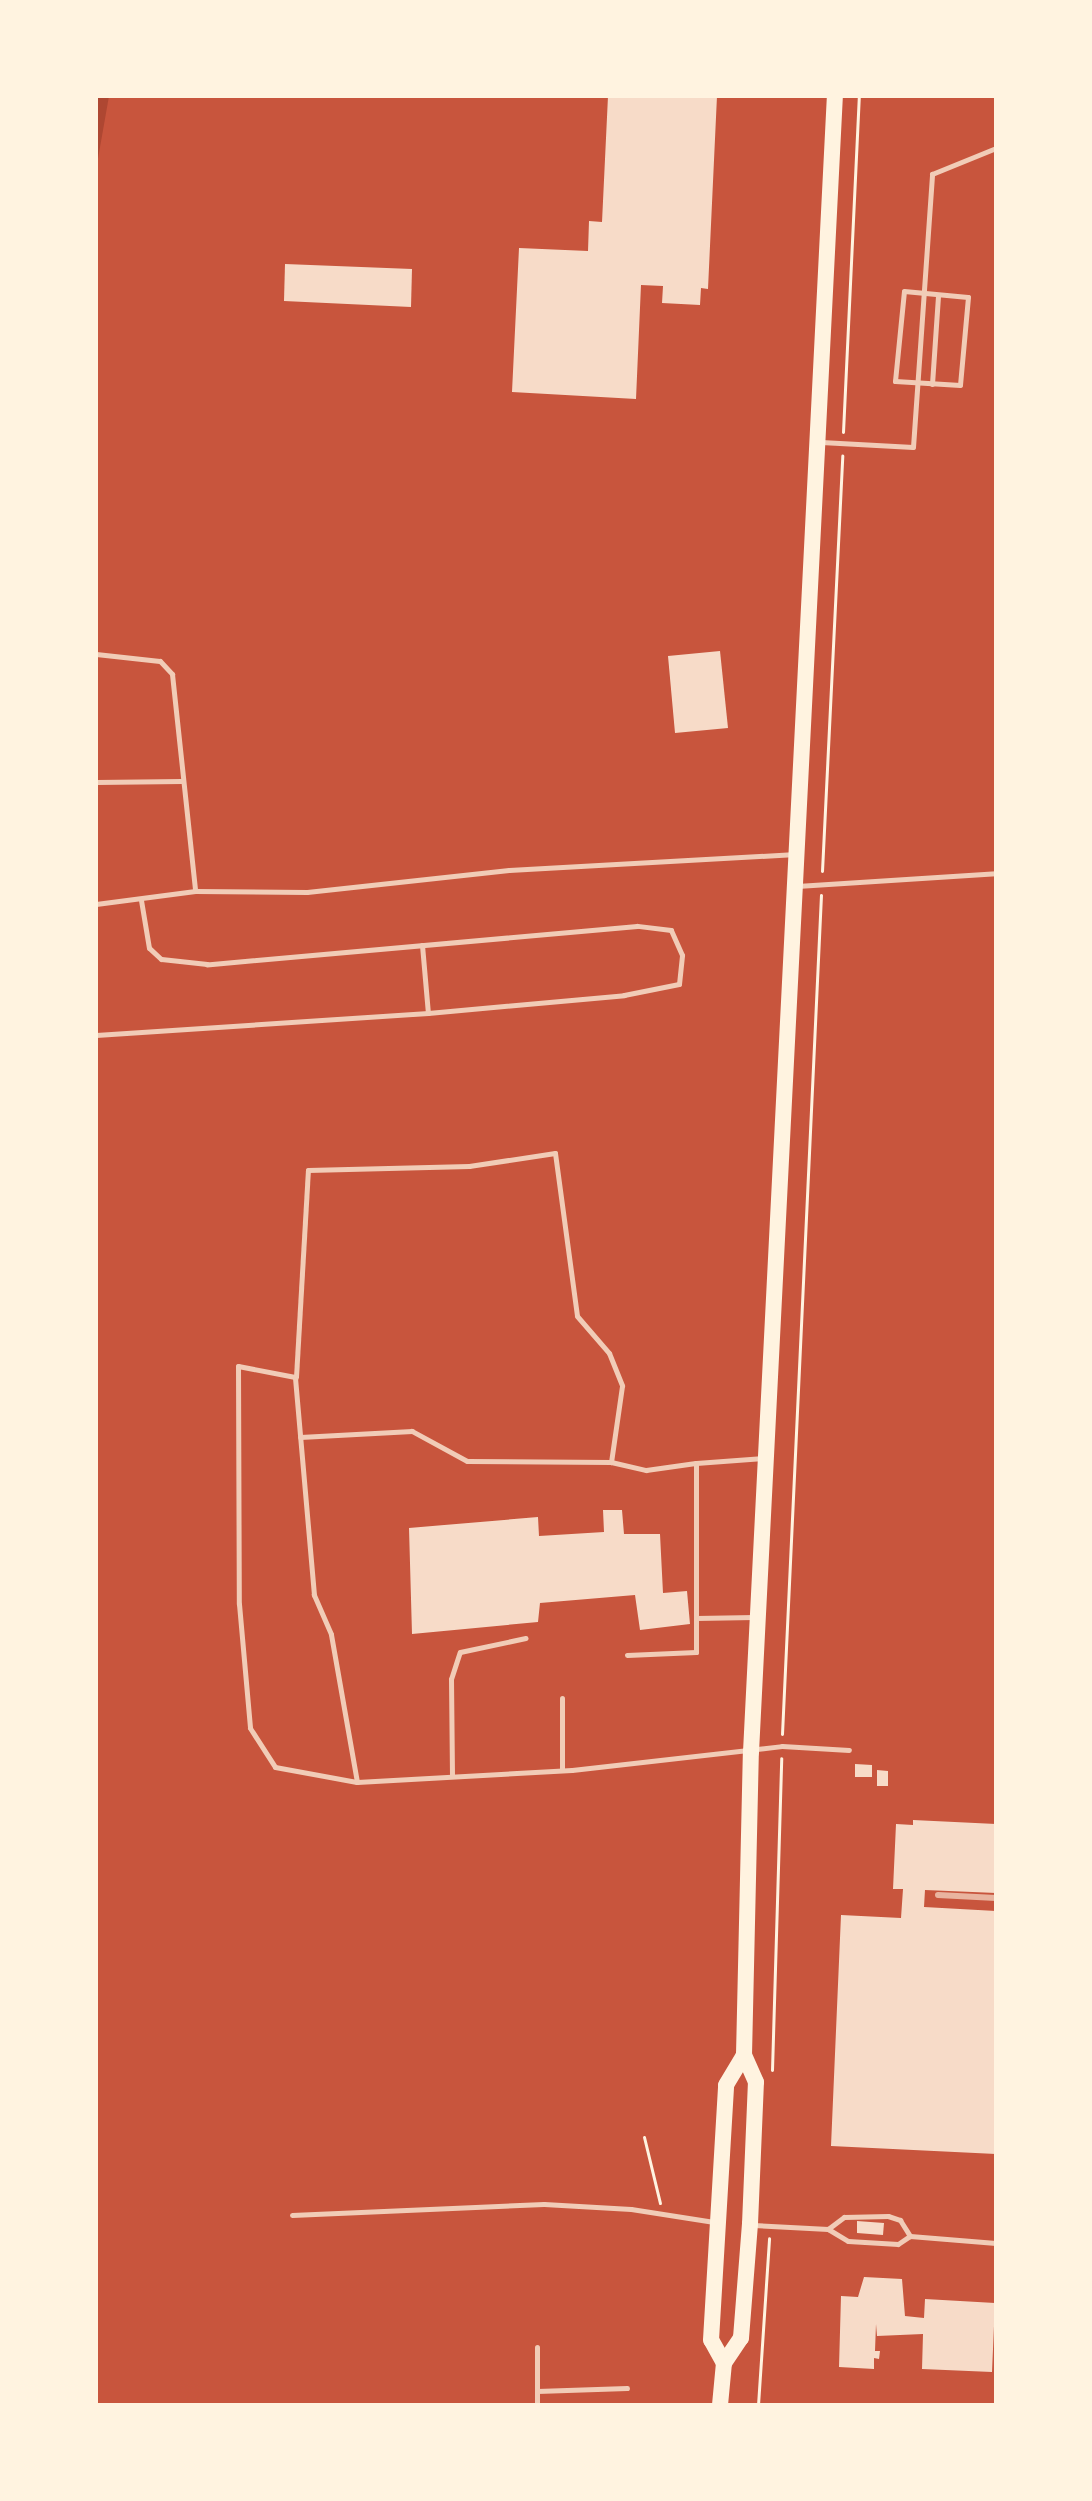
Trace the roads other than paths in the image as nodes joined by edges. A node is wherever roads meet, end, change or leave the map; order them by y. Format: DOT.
graph roads {
  1 [pos="835,96"];
  2 [pos="996,148"];
  3 [pos="922,293"];
  4 [pos="938,295"];
  5 [pos="917,382"];
  6 [pos="932,384"];
  7 [pos="818,442"];
  8 [pos="96,654"];
  9 [pos="182,781"];
  10 [pos="96,782"];
  11 [pos="797,854"];
  12 [pos="996,873"];
  13 [pos="795,886"];
  14 [pos="195,891"];
  15 [pos="141,900"];
  16 [pos="96,904"];
  17 [pos="422,945"];
  18 [pos="428,1013"];
  19 [pos="96,1035"];
  20 [pos="296,1378"];
  21 [pos="300,1437"];
  22 [pos="765,1458"];
  23 [pos="611,1462"];
  24 [pos="696,1463"];
  25 [pos="756,1617"];
  26 [pos="696,1618"];
  27 [pos="526,1638"];
  28 [pos="627,1655"];
  29 [pos="562,1698"];
  30 [pos="849,1750"];
  31 [pos="751,1752"];
  32 [pos="562,1770"];
  33 [pos="452,1775"];
  34 [pos="357,1782"];
  35 [pos="744,2055"];
  36 [pos="292,2215"];
  37 [pos="719,2223"];
  38 [pos="750,2224"];
  39 [pos="828,2229"];
  40 [pos="910,2236"];
  41 [pos="996,2243"];
  42 [pos="537,2347"];
  43 [pos="724,2363"];
  44 [pos="627,2388"];
  45 [pos="537,2391"];
  46 [pos="537,2405"];
  47 [pos="720,2405"];
  1 -- 7 [label="main road"];
  2 -- 3 [label="lane"];
  3 -- 4 [label="lane"];
  3 -- 5 [label="lane"];
  3 -- 5 [label="lane"];
  4 -- 6 [label="lane"];
  4 -- 6 [label="lane"];
  5 -- 6 [label="lane"];
  5 -- 7 [label="lane"];
  7 -- 11 [label="main road"];
  8 -- 9 [label="lane"];
  9 -- 10 [label="lane"];
  9 -- 14 [label="lane"];
  11 -- 13 [label="main road"];
  11 -- 14 [label="lane"];
  12 -- 13 [label="lane"];
  13 -- 22 [label="main road"];
  14 -- 15 [label="lane"];
  15 -- 16 [label="lane"];
  15 -- 17 [label="lane"];
  17 -- 18 [label="lane"];
  17 -- 18 [label="lane"];
  18 -- 19 [label="lane"];
  20 -- 21 [label="lane"];
  20 -- 23 [label="lane"];
  20 -- 34 [label="lane"];
  21 -- 23 [label="lane"];
  21 -- 34 [label="lane"];
  22 -- 24 [label="lane"];
  22 -- 25 [label="main road"];
  23 -- 24 [label="lane"];
  24 -- 26 [label="lane"];
  25 -- 26 [label="lane"];
  25 -- 31 [label="main road"];
  26 -- 28 [label="lane"];
  27 -- 33 [label="lane"];
  29 -- 32 [label="lane"];
  30 -- 31 [label="lane"];
  31 -- 32 [label="lane"];
  31 -- 35 [label="main road"];
  32 -- 33 [label="lane"];
  33 -- 34 [label="lane"];
  35 -- 37 [label="main road"];
  35 -- 38 [label="main road"];
  36 -- 37 [label="lane"];
  37 -- 38 [label="main road"];
  37 -- 43 [label="main road"];
  38 -- 39 [label="lane"];
  38 -- 43 [label="main road"];
  39 -- 40 [label="lane"];
  39 -- 40 [label="lane"];
  40 -- 41 [label="lane"];
  42 -- 45 [label="lane"];
  43 -- 47 [label="main road"];
  44 -- 45 [label="lane"];
  45 -- 46 [label="lane"];
}
